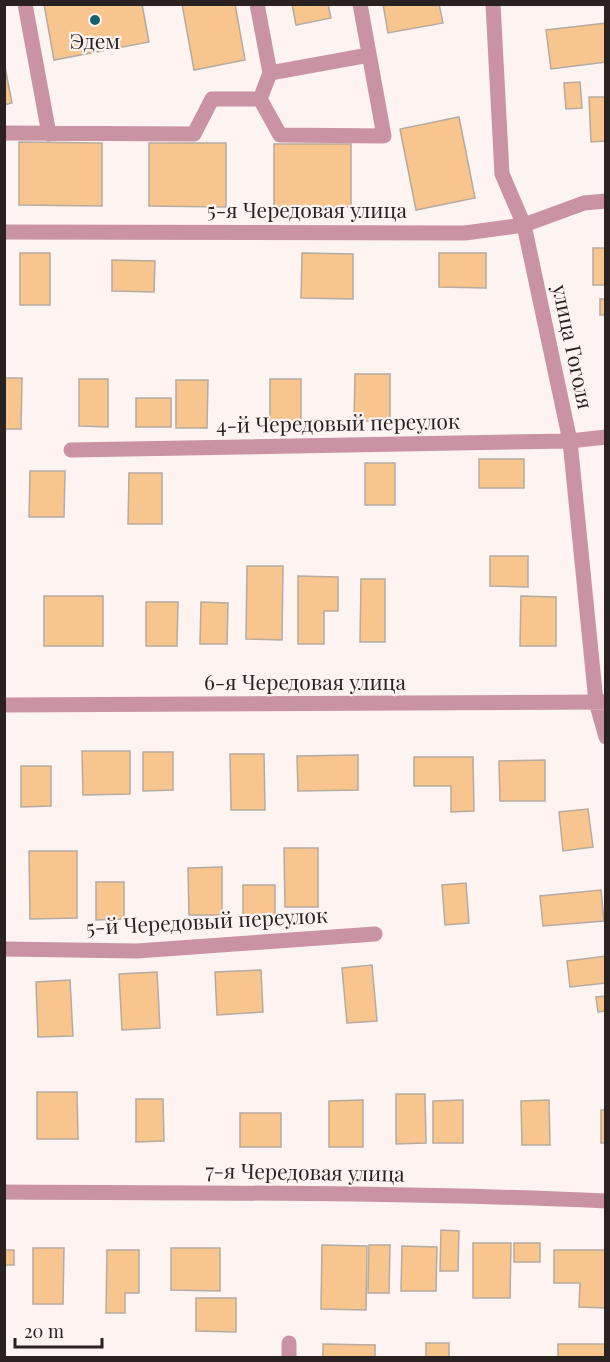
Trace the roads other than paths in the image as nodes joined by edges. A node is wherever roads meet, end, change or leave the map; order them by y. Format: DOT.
graph roads {
  1 [pos="25,4"];
  2 [pos="257,4"];
  3 [pos="360,4"];
  4 [pos="493,4"];
  5 [pos="369,55"];
  6 [pos="270,73"];
  7 [pos="260,99"];
  8 [pos="4,134"];
  9 [pos="49,134"];
  10 [pos="606,201"];
  11 [pos="524,225"];
  12 [pos="4,232"];
  13 [pos="606,437"];
  14 [pos="570,441"];
  15 [pos="70,450"];
  16 [pos="601,702"];
  17 [pos="4,705"];
  18 [pos="606,737"];
  19 [pos="375,934"];
  20 [pos="4,949"];
  21 [pos="4,1192"];
  22 [pos="606,1201"];
  1 -- 9 [label="street"];
  2 -- 6 [label="street"];
  3 -- 5 [label="street"];
  4 -- 11 [label="street, улица Гоголя"];
  5 -- 6 [label="street"];
  5 -- 7 [label="street"];
  6 -- 7 [label="street"];
  7 -- 9 [label="street"];
  8 -- 9 [label="street"];
  10 -- 11 [label="street, 5-я Чередовая улица"];
  11 -- 12 [label="street, 5-я Чередовая улица"];
  11 -- 14 [label="street, улица Гоголя"];
  13 -- 14 [label="street, 4-й Чередовый переулок"];
  14 -- 15 [label="street, 4-й Чередовый переулок"];
  14 -- 16 [label="street, улица Гоголя"];
  16 -- 17 [label="street, 6-я Чередовая улица"];
  16 -- 18 [label="street, улица Гоголя"];
  19 -- 20 [label="street, 5-й Чередовый переулок"];
  21 -- 22 [label="street, 7-я Чередовая улица"];
}
